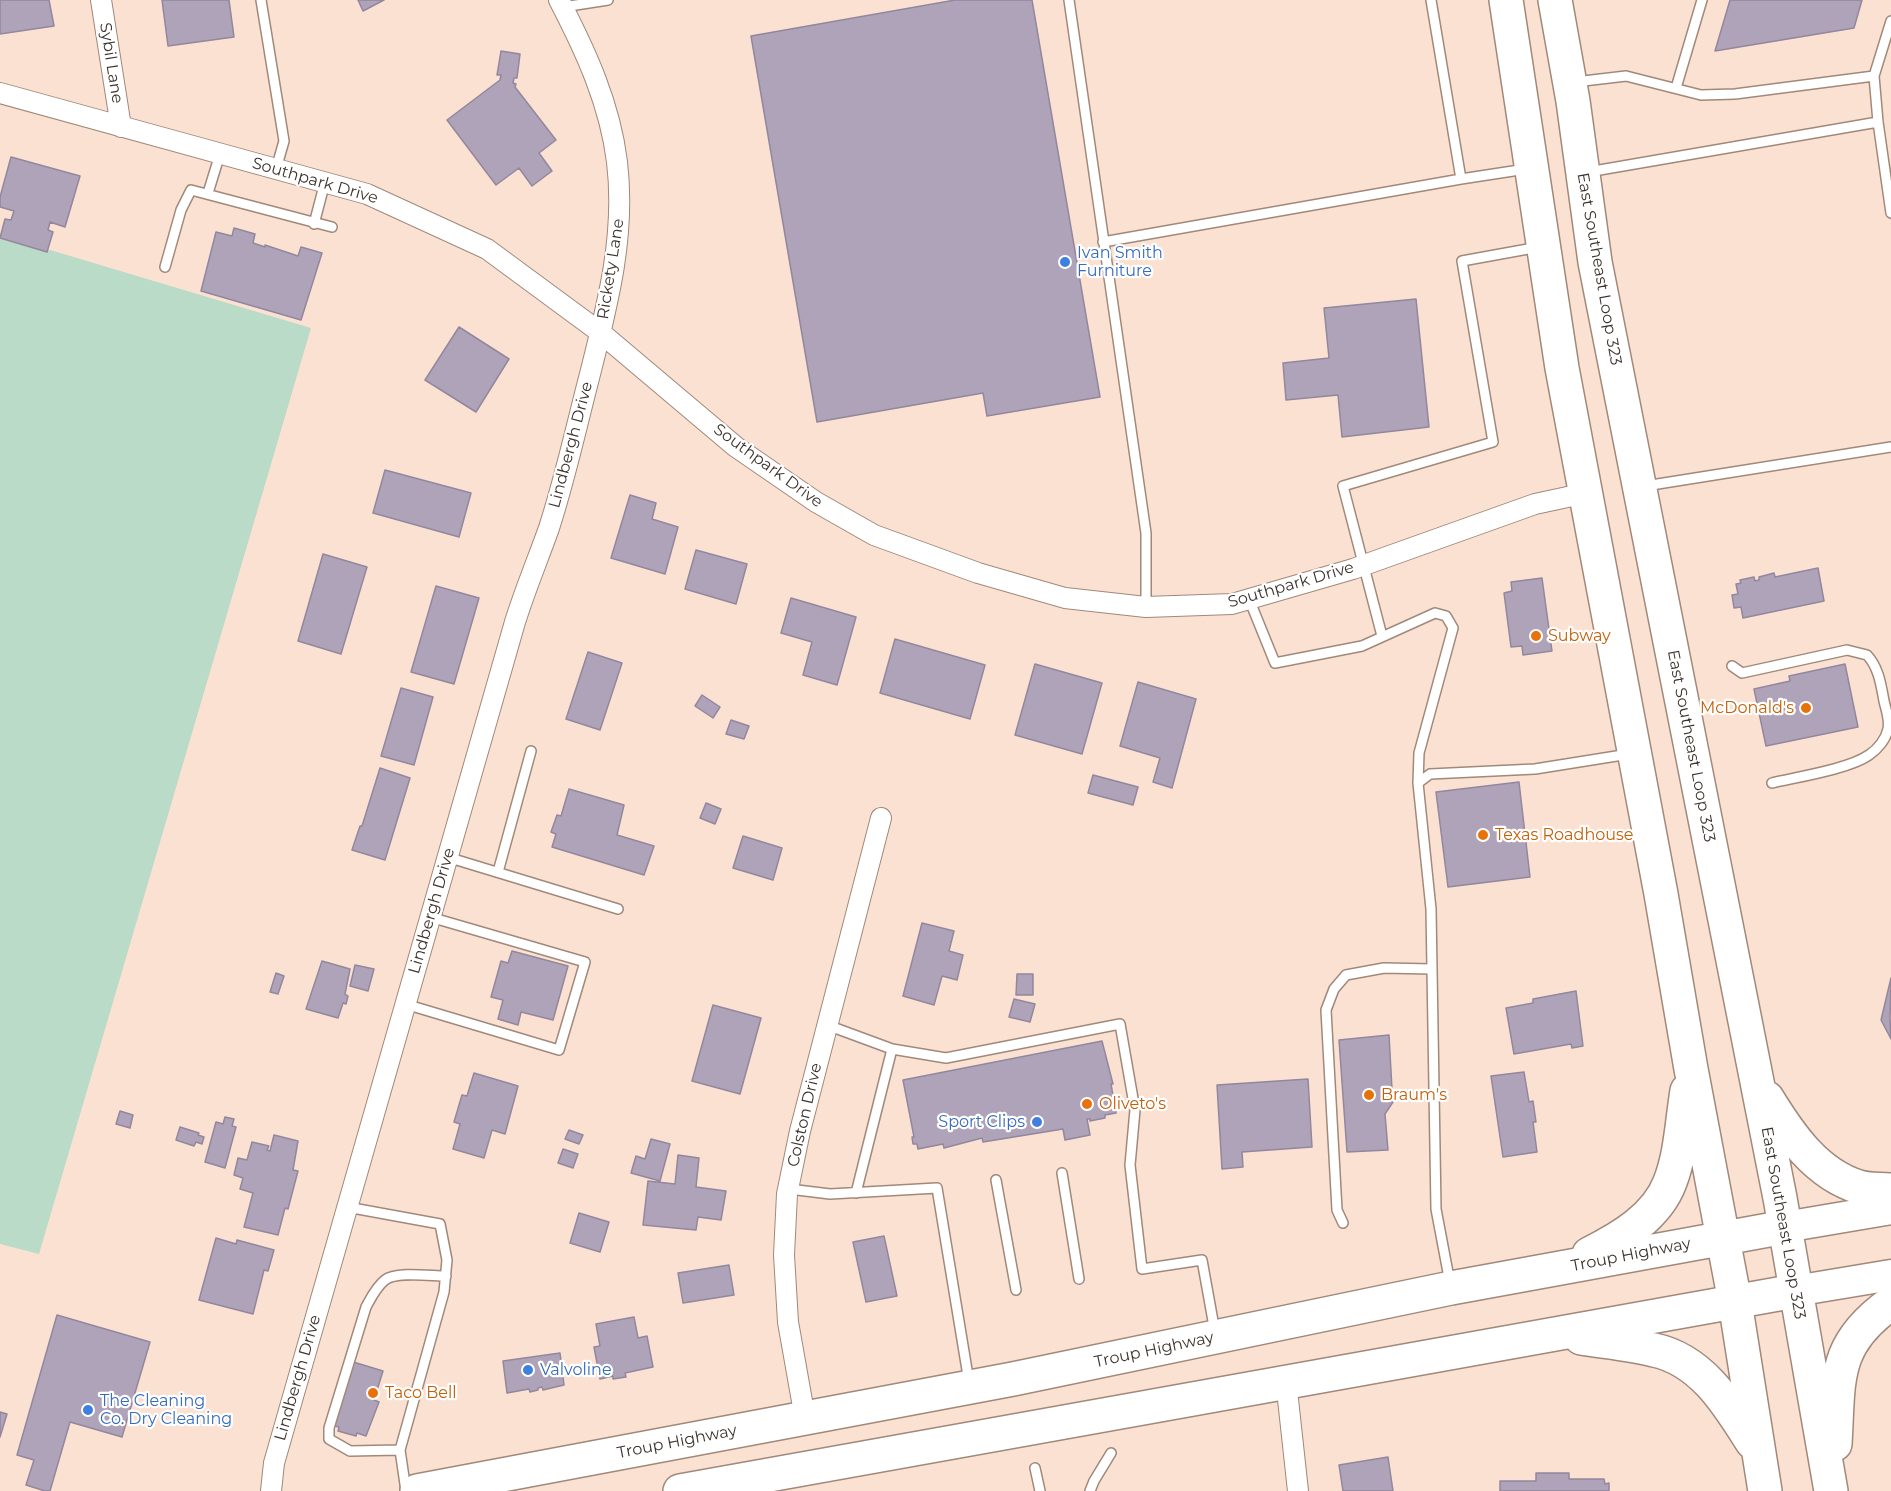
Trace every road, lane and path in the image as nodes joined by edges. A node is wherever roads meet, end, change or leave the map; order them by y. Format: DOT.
graph roads {
  1 [pos="101,0"];
  2 [pos="261,0"];
  3 [pos="608,0"];
  4 [pos="1069,0"];
  5 [pos="1431,0"];
  6 [pos="1506,0"];
  7 [pos="1555,0"];
  8 [pos="1702,0"];
  9 [pos="561,4"];
  10 [pos="1891,21"];
  11 [pos="1874,76"];
  12 [pos="1570,82"];
  13 [pos="1676,88"];
  14 [pos="0,93"];
  15 [pos="1878,123"];
  16 [pos="121,127"];
  17 [pos="220,154"];
  18 [pos="1532,168"];
  19 [pos="276,169"];
  20 [pos="1583,173"];
  21 [pos="1461,179"];
  22 [pos="325,183"];
  23 [pos="208,193"];
  24 [pos="1891,213"];
  25 [pos="314,224"];
  26 [pos="332,227"];
  27 [pos="1103,243"];
  28 [pos="1543,246"];
  29 [pos="165,267"];
  30 [pos="601,333"];
  31 [pos="1891,447"];
  32 [pos="1640,487"];
  33 [pos="1586,493"];
  34 [pos="1364,565"];
  35 [pos="1249,599"];
  36 [pos="1146,607"];
  37 [pos="1382,636"];
  38 [pos="1732,666"];
  39 [pos="531,751"];
  40 [pos="1635,753"];
  41 [pos="1418,783"];
  42 [pos="1772,783"];
  43 [pos="881,818"];
  44 [pos="447,857"];
  45 [pos="498,872"];
  46 [pos="618,909"];
  47 [pos="430,917"];
  48 [pos="1432,969"];
  49 [pos="405,1004"];
  50 [pos="827,1025"];
  51 [pos="892,1049"];
  52 [pos="1691,1069"];
  53 [pos="1757,1083"];
  54 [pos="1062,1173"];
  55 [pos="996,1180"];
  56 [pos="789,1189"];
  57 [pos="1891,1190"];
  58 [pos="856,1193"];
  59 [pos="347,1207"];
  60 [pos="1891,1209"];
  61 [pos="1343,1223"];
  62 [pos="1785,1227"];
  63 [pos="1723,1238"];
  64 [pos="1565,1267"];
  65 [pos="1891,1275"];
  66 [pos="446,1276"];
  67 [pos="1079,1280"];
  68 [pos="1451,1288"];
  69 [pos="1016,1290"];
  70 [pos="1795,1291"];
  71 [pos="1735,1302"];
  72 [pos="1891,1303"];
  73 [pos="1553,1334"];
  74 [pos="1216,1337"];
  75 [pos="1286,1381"];
  76 [pos="970,1387"];
  77 [pos="806,1418"];
  78 [pos="400,1450"];
  79 [pos="1112,1453"];
  80 [pos="1760,1453"];
  81 [pos="1035,1468"];
  82 [pos="715,1488"];
  83 [pos="271,1491"];
  84 [pos="406,1491"];
  85 [pos="417,1491"];
  86 [pos="680,1491"];
  87 [pos="1040,1491"];
  88 [pos="1090,1491"];
  89 [pos="1298,1491"];
  90 [pos="1765,1491"];
  91 [pos="1832,1491"];
  1 -- 16 [label="street, Sybil Lane"];
  2 -- 19 [label="lane"];
  3 -- 9 [label="lane"];
  4 -- 27 [label="lane"];
  5 -- 21 [label="lane"];
  6 -- 18 [label="highway"];
  7 -- 12 [label="highway, East Southeast Loop 323"];
  8 -- 13 [label="lane"];
  9 -- 30 [label="street, Rickety Lane"];
  10 -- 11 [label="lane"];
  11 -- 13 [label="lane"];
  11 -- 15 [label="lane"];
  12 -- 13 [label="lane"];
  12 -- 20 [label="highway, East Southeast Loop 323"];
  14 -- 16 [label="street, Southpark Drive"];
  15 -- 20 [label="lane"];
  15 -- 24 [label="lane"];
  16 -- 17 [label="street, Southpark Drive"];
  17 -- 19 [label="street, Southpark Drive"];
  17 -- 23 [label="lane"];
  18 -- 21 [label="lane"];
  18 -- 28 [label="highway"];
  19 -- 22 [label="street, Southpark Drive"];
  20 -- 32 [label="highway, East Southeast Loop 323"];
  21 -- 27 [label="lane"];
  22 -- 25 [label="lane"];
  22 -- 30 [label="street, Southpark Drive"];
  23 -- 25 [label="lane"];
  23 -- 29 [label="lane"];
  25 -- 26 [label="lane"];
  27 -- 36 [label="lane"];
  28 -- 33 [label="highway"];
  28 -- 34 [label="lane"];
  30 -- 36 [label="street, Southpark Drive"];
  30 -- 44 [label="street, Lindbergh Drive"];
  31 -- 32 [label="lane"];
  32 -- 53 [label="highway, East Southeast Loop 323"];
  33 -- 34 [label="street, Southpark Drive"];
  33 -- 40 [label="highway"];
  34 -- 35 [label="street, Southpark Drive"];
  34 -- 37 [label="lane"];
  35 -- 36 [label="street, Southpark Drive"];
  35 -- 37 [label="lane"];
  37 -- 41 [label="lane"];
  38 -- 42 [label="lane"];
  39 -- 45 [label="lane"];
  40 -- 41 [label="lane"];
  40 -- 52 [label="highway"];
  41 -- 48 [label="lane"];
  43 -- 50 [label="street, Colston Drive"];
  44 -- 45 [label="lane"];
  44 -- 47 [label="street, Lindbergh Drive"];
  45 -- 46 [label="lane"];
  47 -- 49 [label="street, Lindbergh Drive"];
  47 -- 49 [label="lane"];
  48 -- 61 [label="lane"];
  48 -- 68 [label="lane"];
  49 -- 59 [label="street, Lindbergh Drive"];
  50 -- 51 [label="lane"];
  50 -- 56 [label="street, Colston Drive"];
  51 -- 58 [label="lane"];
  51 -- 74 [label="lane"];
  52 -- 63 [label="highway"];
  52 -- 64 [label="highway"];
  53 -- 57 [label="highway"];
  53 -- 62 [label="highway, East Southeast Loop 323"];
  54 -- 67 [label="lane"];
  55 -- 69 [label="lane"];
  56 -- 58 [label="lane"];
  56 -- 77 [label="street, Colston Drive"];
  58 -- 76 [label="lane"];
  59 -- 66 [label="lane"];
  59 -- 83 [label="street, Lindbergh Drive"];
  60 -- 62 [label="main road, Troup Highway"];
  62 -- 63 [label="highway, Troup Highway"];
  62 -- 70 [label="highway, East Southeast Loop 323"];
  63 -- 64 [label="highway, Troup Highway"];
  63 -- 71 [label="highway"];
  64 -- 68 [label="highway, Troup Highway"];
  65 -- 70 [label="main road"];
  66 -- 78 [label="lane"];
  66 -- 78 [label="lane"];
  68 -- 74 [label="highway, Troup Highway"];
  70 -- 71 [label="highway"];
  70 -- 91 [label="highway, East Southeast Loop 323"];
  71 -- 73 [label="highway"];
  71 -- 80 [label="highway"];
  72 -- 91 [label="highway"];
  73 -- 75 [label="highway"];
  73 -- 80 [label="highway"];
  74 -- 76 [label="highway, Troup Highway"];
  75 -- 82 [label="highway"];
  75 -- 89 [label="street"];
  76 -- 77 [label="highway, Troup Highway"];
  77 -- 85 [label="highway, Troup Highway"];
  78 -- 84 [label="lane"];
  79 -- 88 [label="lane"];
  80 -- 90 [label="highway"];
  81 -- 87 [label="lane"];
  82 -- 86 [label="highway"];
}
